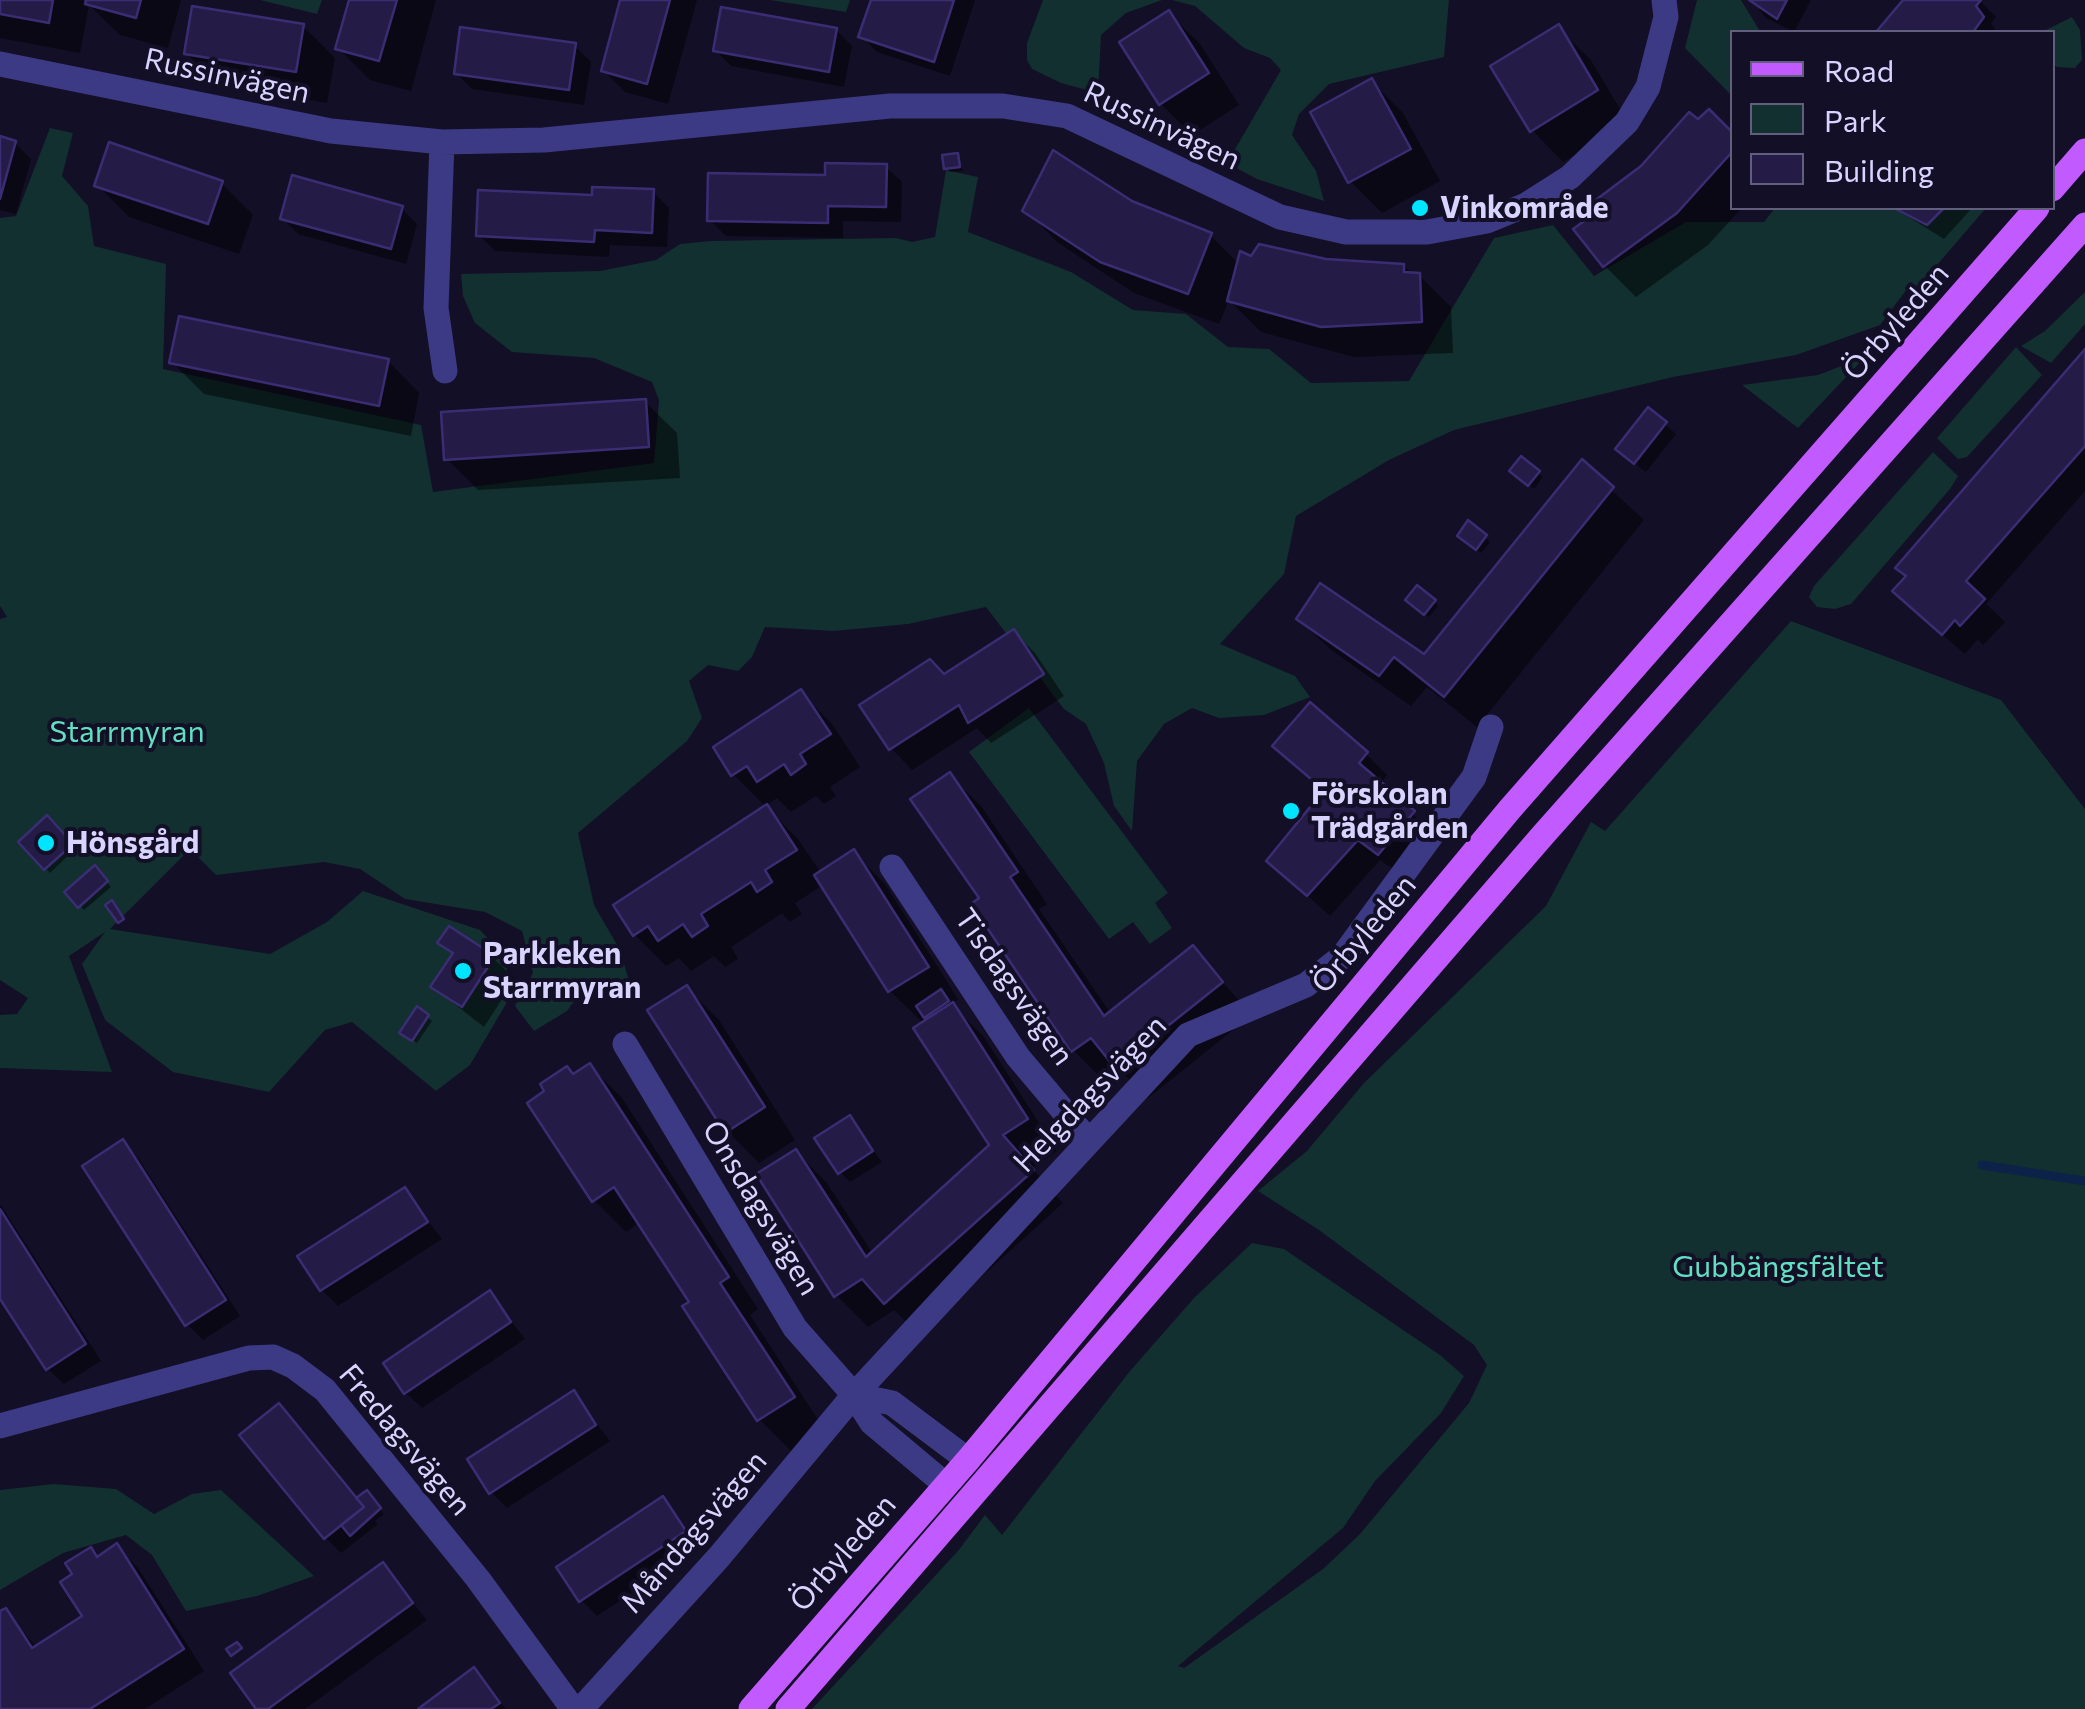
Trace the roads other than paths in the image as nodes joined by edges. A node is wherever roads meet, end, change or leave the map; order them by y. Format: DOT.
graph roads {
  1 [pos="1664,0"];
  2 [pos="0,64"];
  3 [pos="442,142"];
  4 [pos="2085,151"];
  5 [pos="2055,186"];
  6 [pos="2034,210"];
  7 [pos="2085,225"];
  8 [pos="445,371"];
  9 [pos="1491,727"];
  10 [pos="892,867"];
  11 [pos="625,1044"];
  12 [pos="1088,1140"];
  13 [pos="854,1395"];
  14 [pos="0,1426"];
  15 [pos="968,1460"];
  16 [pos="946,1485"];
  17 [pos="577,1709"];
  18 [pos="751,1709"];
  19 [pos="788,1709"];
  1 -- 3 [label="street, Russinvägen"];
  2 -- 3 [label="street, Russinvägen"];
  3 -- 8 [label="street"];
  4 -- 5 [label="main road"];
  6 -- 15 [label="main road, Örbyleden"];
  7 -- 19 [label="main road, Örbyleden"];
  9 -- 12 [label="street, Helgdagsvägen"];
  10 -- 12 [label="street, Tisdagsvägen"];
  11 -- 13 [label="street, Onsdagsvägen"];
  12 -- 13 [label="street, Helgdagsvägen"];
  13 -- 15 [label="street"];
  13 -- 16 [label="street, Onsdagsvägen"];
  13 -- 17 [label="street, Måndagsvägen"];
  14 -- 17 [label="street, Fredagsvägen"];
  15 -- 16 [label="main road, Örbyleden"];
  16 -- 18 [label="main road, Örbyleden"];
}
